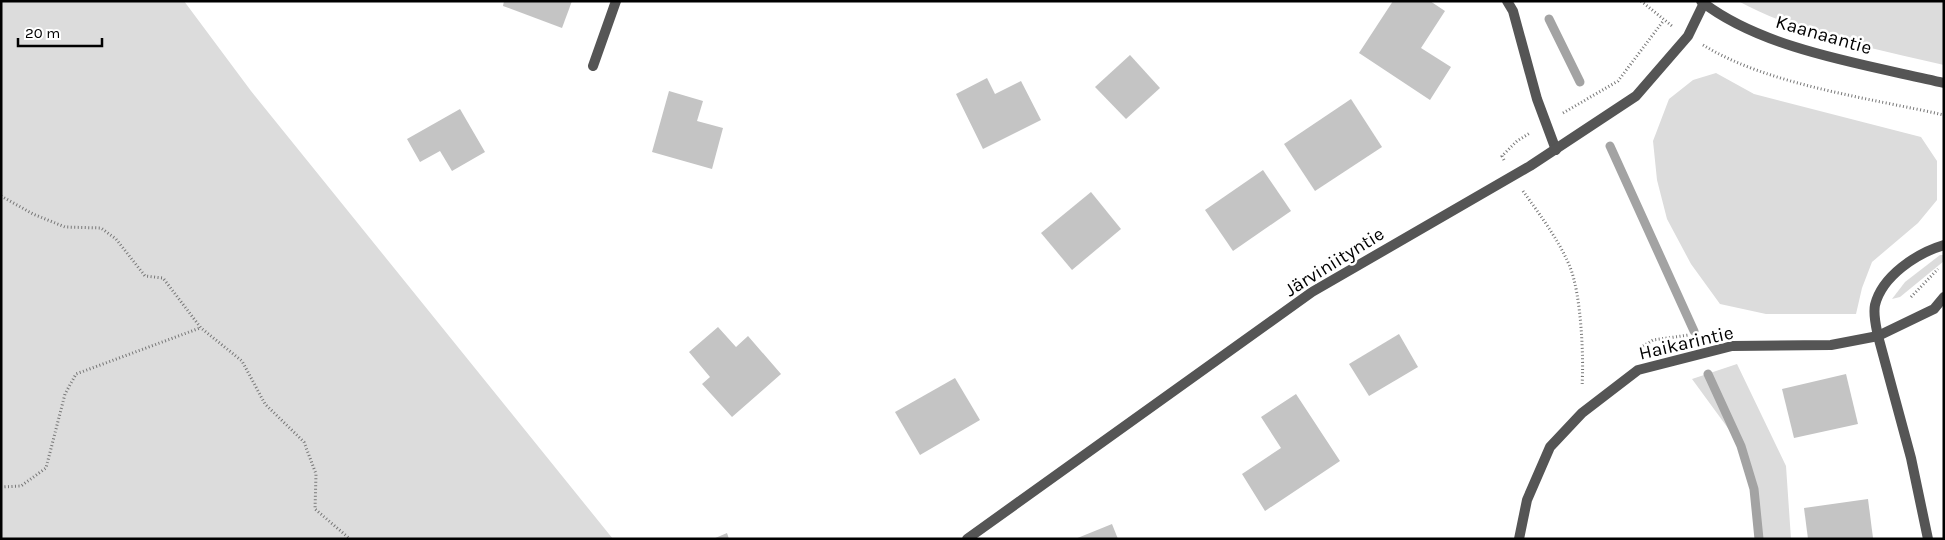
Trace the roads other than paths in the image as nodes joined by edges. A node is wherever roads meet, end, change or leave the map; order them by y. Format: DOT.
graph roads {
  1 [pos="616,1"];
  2 [pos="1507,1"];
  3 [pos="1702,2"];
  4 [pos="593,66"];
  5 [pos="1944,83"];
  6 [pos="1556,150"];
  7 [pos="1944,245"];
  8 [pos="1944,298"];
  9 [pos="1878,336"];
  10 [pos="967,539"];
  11 [pos="1519,539"];
  12 [pos="1928,539"];
  1 -- 4 [label="street"];
  2 -- 6 [label="street"];
  3 -- 5 [label="street, Kaanaantie"];
  3 -- 6 [label="street, Järviniityntie"];
  6 -- 10 [label="street, Järviniityntie"];
  7 -- 9 [label="street"];
  8 -- 9 [label="street, Haikarintie"];
  9 -- 11 [label="street, Haikarintie"];
  9 -- 12 [label="street"];
}
